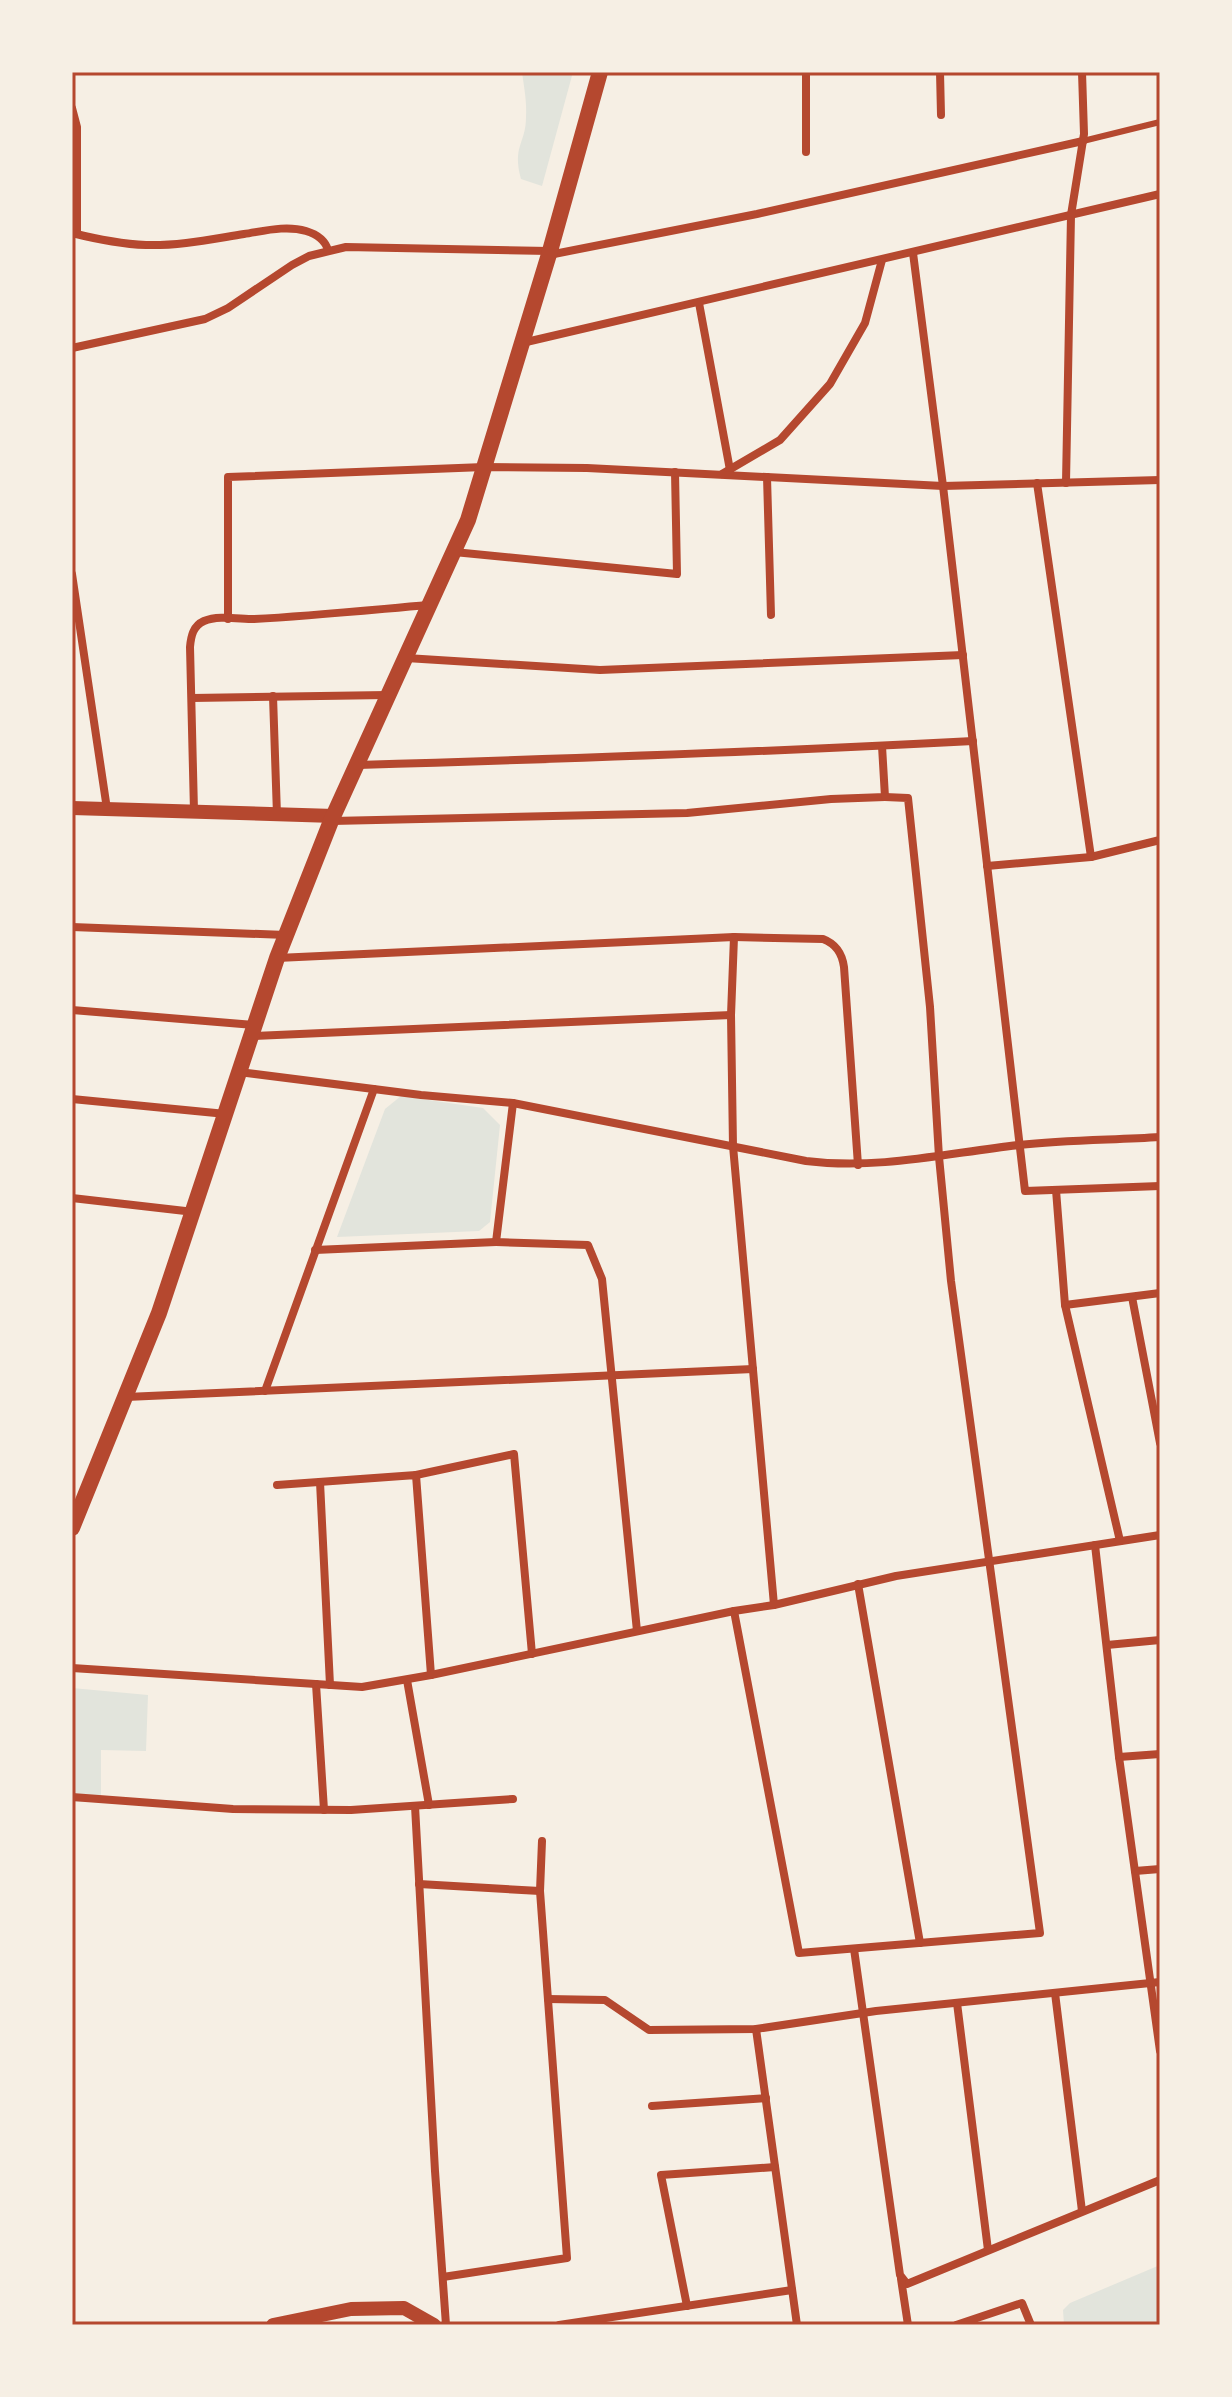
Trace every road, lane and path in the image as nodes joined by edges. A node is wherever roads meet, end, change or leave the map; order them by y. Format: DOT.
graph roads {
  1 [pos="600,72"];
  2 [pos="806,72"];
  3 [pos="940,72"];
  4 [pos="1082,72"];
  5 [pos="72,108"];
  6 [pos="941,115"];
  7 [pos="1160,122"];
  8 [pos="1083,141"];
  9 [pos="806,152"];
  10 [pos="1160,194"];
  11 [pos="1071,215"];
  12 [pos="74,234"];
  13 [pos="328,250"];
  14 [pos="549,253"];
  15 [pos="913,253"];
  16 [pos="882,260"];
  17 [pos="699,303"];
  18 [pos="521,343"];
  19 [pos="72,348"];
  20 [pos="484,467"];
  21 [pos="675,472"];
  22 [pos="725,472"];
  23 [pos="767,477"];
  24 [pos="1160,480"];
  25 [pos="1037,483"];
  26 [pos="1066,483"];
  27 [pos="943,486"];
  28 [pos="453,552"];
  29 [pos="72,574"];
  30 [pos="429,605"];
  31 [pos="771,615"];
  32 [pos="228,619"];
  33 [pos="963,655"];
  34 [pos="406,658"];
  35 [pos="389,695"];
  36 [pos="273,696"];
  37 [pos="192,698"];
  38 [pos="973,741"];
  39 [pos="882,746"];
  40 [pos="357,765"];
  41 [pos="885,797"];
  42 [pos="72,808"];
  43 [pos="107,809"];
  44 [pos="194,811"];
  45 [pos="277,815"];
  46 [pos="332,819"];
  47 [pos="1160,840"];
  48 [pos="1091,857"];
  49 [pos="987,866"];
  50 [pos="72,927"];
  51 [pos="286,935"];
  52 [pos="734,937"];
  53 [pos="277,958"];
  54 [pos="72,1010"];
  55 [pos="731,1015"];
  56 [pos="253,1030"];
  57 [pos="239,1072"];
  58 [pos="374,1089"];
  59 [pos="72,1099"];
  60 [pos="513,1103"];
  61 [pos="227,1114"];
  62 [pos="1160,1137"];
  63 [pos="1019,1145"];
  64 [pos="733,1146"];
  65 [pos="939,1157"];
  66 [pos="858,1165"];
  67 [pos="1160,1186"];
  68 [pos="1056,1190"];
  69 [pos="73,1199"];
  70 [pos="194,1212"];
  71 [pos="496,1242"];
  72 [pos="315,1250"];
  73 [pos="1160,1293"];
  74 [pos="1132,1297"];
  75 [pos="1065,1305"];
  76 [pos="753,1369"];
  77 [pos="613,1375"];
  78 [pos="265,1391"];
  79 [pos="125,1397"];
  80 [pos="1160,1443"];
  81 [pos="416,1475"];
  82 [pos="320,1482"];
  83 [pos="277,1485"];
  84 [pos="72,1528"];
  85 [pos="1160,1535"];
  86 [pos="1120,1541"];
  87 [pos="1095,1545"];
  88 [pos="989,1562"];
  89 [pos="858,1584"];
  90 [pos="774,1605"];
  91 [pos="734,1611"];
  92 [pos="637,1631"];
  93 [pos="1160,1640"];
  94 [pos="1107,1645"];
  95 [pos="532,1654"];
  96 [pos="72,1668"];
  97 [pos="431,1675"];
  98 [pos="407,1680"];
  99 [pos="316,1684"];
  100 [pos="330,1685"];
  101 [pos="1160,1754"];
  102 [pos="1119,1757"];
  103 [pos="72,1797"];
  104 [pos="513,1799"];
  105 [pos="429,1805"];
  106 [pos="415,1806"];
  107 [pos="324,1810"];
  108 [pos="542,1841"];
  109 [pos="1160,1869"];
  110 [pos="1135,1871"];
  111 [pos="419,1884"];
  112 [pos="540,1891"];
  113 [pos="920,1943"];
  114 [pos="854,1949"];
  115 [pos="1160,1982"];
  116 [pos="1150,1983"];
  117 [pos="1055,1993"];
  118 [pos="548,1999"];
  119 [pos="957,2003"];
  120 [pos="862,2013"];
  121 [pos="756,2029"];
  122 [pos="1160,2051"];
  123 [pos="766,2098"];
  124 [pos="652,2106"];
  125 [pos="775,2167"];
  126 [pos="1160,2180"];
  127 [pos="1082,2211"];
  128 [pos="988,2250"];
  129 [pos="900,2275"];
  130 [pos="443,2277"];
  131 [pos="792,2290"];
  132 [pos="687,2306"];
  133 [pos="273,2325"];
  134 [pos="434,2325"];
  135 [pos="446,2325"];
  136 [pos="559,2325"];
  137 [pos="797,2325"];
  138 [pos="908,2325"];
  139 [pos="956,2325"];
  140 [pos="1031,2325"];
  1 -- 14 [label="main road"];
  2 -- 9 [label="street"];
  3 -- 6 [label="street"];
  4 -- 8 [label="street"];
  5 -- 12 [label="street"];
  7 -- 8 [label="lane"];
  8 -- 11 [label="street"];
  8 -- 14 [label="street"];
  10 -- 11 [label="street"];
  11 -- 15 [label="street"];
  11 -- 26 [label="street"];
  12 -- 13 [label="street"];
  13 -- 14 [label="street"];
  13 -- 19 [label="street"];
  14 -- 18 [label="main road"];
  15 -- 16 [label="street"];
  15 -- 27 [label="street"];
  16 -- 17 [label="street"];
  16 -- 22 [label="street"];
  17 -- 18 [label="street"];
  17 -- 22 [label="street"];
  18 -- 20 [label="main road"];
  20 -- 21 [label="street"];
  20 -- 28 [label="main road"];
  20 -- 32 [label="street"];
  21 -- 22 [label="street"];
  21 -- 28 [label="street"];
  22 -- 23 [label="street"];
  23 -- 27 [label="street"];
  23 -- 31 [label="street"];
  24 -- 26 [label="street"];
  25 -- 26 [label="street"];
  25 -- 27 [label="street"];
  25 -- 48 [label="street"];
  27 -- 33 [label="street"];
  28 -- 30 [label="main road"];
  29 -- 43 [label="street"];
  30 -- 32 [label="street"];
  30 -- 34 [label="main road"];
  32 -- 37 [label="street"];
  33 -- 34 [label="street"];
  33 -- 38 [label="street"];
  34 -- 35 [label="main road"];
  35 -- 36 [label="street"];
  35 -- 40 [label="main road"];
  36 -- 37 [label="street"];
  36 -- 45 [label="street"];
  37 -- 44 [label="street"];
  38 -- 39 [label="street"];
  38 -- 49 [label="street"];
  39 -- 40 [label="street"];
  39 -- 41 [label="street"];
  40 -- 46 [label="main road"];
  41 -- 46 [label="street"];
  41 -- 65 [label="street"];
  42 -- 43 [label="street"];
  43 -- 44 [label="street"];
  44 -- 45 [label="street"];
  45 -- 46 [label="street"];
  46 -- 51 [label="main road"];
  47 -- 48 [label="street"];
  48 -- 49 [label="street"];
  49 -- 63 [label="street"];
  50 -- 51 [label="street"];
  51 -- 53 [label="main road"];
  52 -- 53 [label="street"];
  52 -- 55 [label="street"];
  52 -- 66 [label="street"];
  53 -- 56 [label="main road"];
  54 -- 56 [label="street"];
  55 -- 56 [label="street"];
  55 -- 64 [label="street"];
  56 -- 57 [label="main road"];
  57 -- 58 [label="street"];
  57 -- 61 [label="main road"];
  58 -- 60 [label="street"];
  58 -- 72 [label="street"];
  59 -- 61 [label="street"];
  60 -- 64 [label="street"];
  60 -- 71 [label="street"];
  61 -- 70 [label="main road"];
  62 -- 63 [label="street"];
  63 -- 65 [label="street"];
  63 -- 68 [label="street"];
  64 -- 66 [label="street"];
  64 -- 76 [label="street"];
  65 -- 66 [label="street"];
  65 -- 88 [label="street"];
  67 -- 68 [label="street"];
  68 -- 75 [label="street"];
  69 -- 70 [label="street"];
  70 -- 79 [label="main road"];
  71 -- 72 [label="street"];
  71 -- 77 [label="street"];
  72 -- 78 [label="street"];
  73 -- 74 [label="street"];
  74 -- 75 [label="street"];
  74 -- 80 [label="street"];
  75 -- 86 [label="street"];
  76 -- 77 [label="street"];
  76 -- 90 [label="street"];
  77 -- 78 [label="street"];
  77 -- 92 [label="street"];
  78 -- 79 [label="street"];
  79 -- 84 [label="main road"];
  81 -- 82 [label="street"];
  81 -- 95 [label="street"];
  81 -- 97 [label="street"];
  82 -- 83 [label="street"];
  82 -- 100 [label="street"];
  85 -- 86 [label="street"];
  86 -- 87 [label="street"];
  87 -- 88 [label="street"];
  87 -- 94 [label="street"];
  88 -- 89 [label="street"];
  88 -- 113 [label="street"];
  89 -- 90 [label="street"];
  89 -- 113 [label="street"];
  90 -- 91 [label="street"];
  91 -- 92 [label="street"];
  91 -- 114 [label="street"];
  92 -- 95 [label="street"];
  93 -- 94 [label="street"];
  94 -- 102 [label="street"];
  95 -- 97 [label="street"];
  96 -- 99 [label="street"];
  97 -- 98 [label="street"];
  98 -- 100 [label="street"];
  98 -- 105 [label="street"];
  99 -- 100 [label="street"];
  99 -- 107 [label="street"];
  101 -- 102 [label="street"];
  102 -- 110 [label="street"];
  103 -- 107 [label="street"];
  104 -- 105 [label="street"];
  105 -- 106 [label="street"];
  106 -- 107 [label="street"];
  106 -- 111 [label="street"];
  108 -- 112 [label="street"];
  109 -- 110 [label="street"];
  110 -- 116 [label="street"];
  111 -- 112 [label="street"];
  111 -- 130 [label="street"];
  112 -- 118 [label="street"];
  113 -- 114 [label="street"];
  114 -- 120 [label="street"];
  115 -- 116 [label="street"];
  116 -- 117 [label="street"];
  116 -- 122 [label="street"];
  117 -- 119 [label="street"];
  117 -- 127 [label="street"];
  118 -- 121 [label="street"];
  118 -- 130 [label="street"];
  119 -- 120 [label="street"];
  119 -- 128 [label="street"];
  120 -- 121 [label="street"];
  120 -- 129 [label="street"];
  121 -- 123 [label="street"];
  123 -- 124 [label="street"];
  123 -- 125 [label="street"];
  125 -- 131 [label="street"];
  125 -- 132 [label="street"];
  126 -- 127 [label="street"];
  127 -- 128 [label="street"];
  128 -- 129 [label="street"];
  129 -- 138 [label="street"];
  130 -- 135 [label="street"];
  131 -- 132 [label="street"];
  131 -- 137 [label="street"];
  132 -- 136 [label="street"];
  133 -- 134 [label="street"];
  139 -- 140 [label="street"];
}
